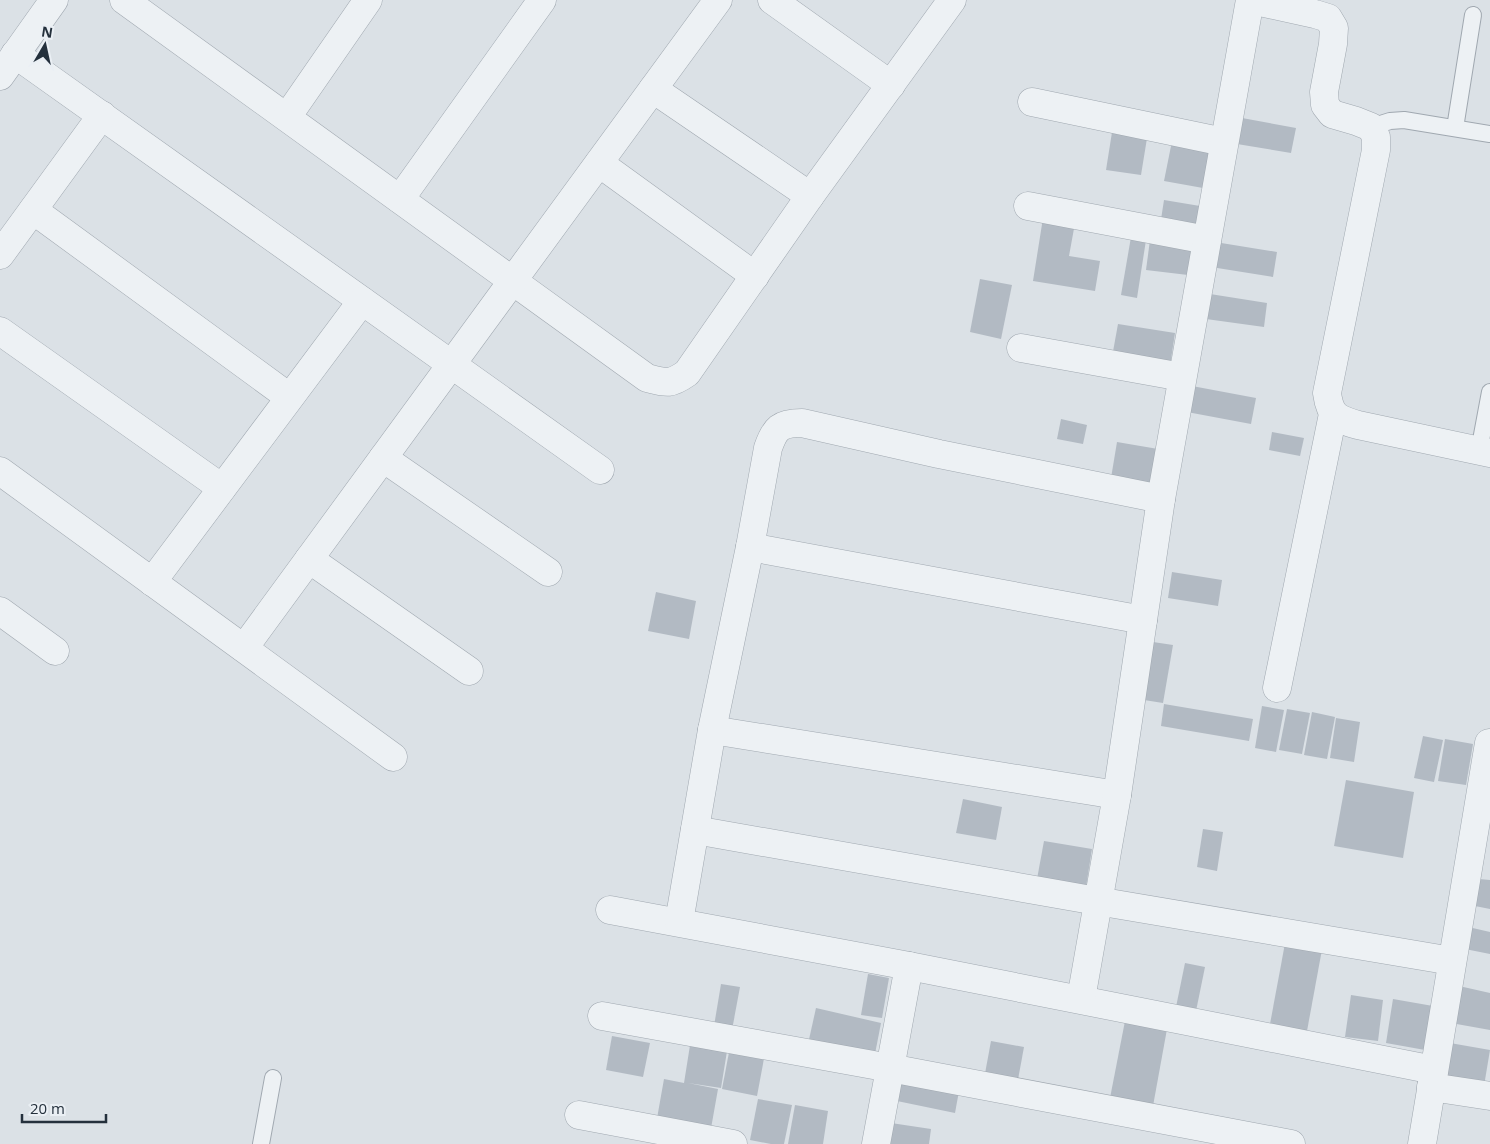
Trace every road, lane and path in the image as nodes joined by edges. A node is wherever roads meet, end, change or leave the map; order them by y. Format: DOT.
graph roads {
  1 [pos="54,0"];
  2 [pos="124,0"];
  3 [pos="368,0"];
  4 [pos="542,0"];
  5 [pos="718,0"];
  6 [pos="772,0"];
  7 [pos="952,0"];
  8 [pos="1251,0"];
  9 [pos="1473,15"];
  10 [pos="8,65"];
  11 [pos="891,85"];
  12 [pos="653,88"];
  13 [pos="1032,102"];
  14 [pos="102,115"];
  15 [pos="287,118"];
  16 [pos="1371,127"];
  17 [pos="1455,128"];
  18 [pos="1490,134"];
  19 [pos="1224,142"];
  20 [pos="598,163"];
  21 [pos="810,196"];
  22 [pos="400,199"];
  23 [pos="1028,206"];
  24 [pos="33,210"];
  25 [pos="1207,240"];
  26 [pos="0,255"];
  27 [pos="755,276"];
  28 [pos="513,280"];
  29 [pos="362,301"];
  30 [pos="0,331"];
  31 [pos="1021,348"];
  32 [pos="451,364"];
  33 [pos="1182,377"];
  34 [pos="1490,392"];
  35 [pos="290,397"];
  36 [pos="1333,414"];
  37 [pos="1485,452"];
  38 [pos="383,458"];
  39 [pos="600,470"];
  40 [pos="0,471"];
  41 [pos="222,488"];
  42 [pos="1161,499"];
  43 [pos="750,548"];
  44 [pos="309,559"];
  45 [pos="548,572"];
  46 [pos="152,582"];
  47 [pos="0,610"];
  48 [pos="1143,620"];
  49 [pos="244,648"];
  50 [pos="55,651"];
  51 [pos="469,671"];
  52 [pos="1277,688"];
  53 [pos="712,730"];
  54 [pos="1488,743"];
  55 [pos="393,758"];
  56 [pos="1117,796"];
  57 [pos="695,830"];
  58 [pos="1097,901"];
  59 [pos="610,910"];
  60 [pos="679,922"];
  61 [pos="1452,961"];
  62 [pos="910,966"];
  63 [pos="1081,1000"];
  64 [pos="602,1016"];
  65 [pos="890,1068"];
  66 [pos="273,1078"];
  67 [pos="1432,1078"];
  68 [pos="1490,1096"];
  69 [pos="579,1115"];
  70 [pos="261,1144"];
  71 [pos="733,1144"];
  72 [pos="876,1144"];
  73 [pos="1291,1144"];
  74 [pos="1422,1144"];
  1 -- 10 [label="street"];
  2 -- 15 [label="street"];
  3 -- 15 [label="street"];
  4 -- 22 [label="street"];
  5 -- 12 [label="street"];
  6 -- 11 [label="street"];
  7 -- 11 [label="street"];
  8 -- 16 [label="street"];
  8 -- 19 [label="street"];
  9 -- 17 [label="lane"];
  10 -- 14 [label="street"];
  11 -- 21 [label="street"];
  12 -- 20 [label="street"];
  12 -- 21 [label="street"];
  13 -- 19 [label="street"];
  14 -- 24 [label="street"];
  14 -- 29 [label="street"];
  15 -- 22 [label="street"];
  16 -- 17 [label="lane"];
  16 -- 36 [label="street"];
  17 -- 18 [label="lane"];
  19 -- 25 [label="street"];
  20 -- 27 [label="street"];
  20 -- 28 [label="street"];
  21 -- 27 [label="street"];
  22 -- 28 [label="street"];
  23 -- 25 [label="street"];
  24 -- 26 [label="street"];
  24 -- 35 [label="street"];
  25 -- 33 [label="street"];
  27 -- 28 [label="street"];
  28 -- 32 [label="street"];
  29 -- 32 [label="street"];
  29 -- 35 [label="street"];
  30 -- 41 [label="street"];
  31 -- 33 [label="street"];
  32 -- 38 [label="street"];
  32 -- 39 [label="street"];
  33 -- 42 [label="street"];
  34 -- 37 [label="lane"];
  35 -- 41 [label="street"];
  36 -- 37 [label="street"];
  36 -- 52 [label="street"];
  38 -- 44 [label="street"];
  38 -- 45 [label="street"];
  40 -- 46 [label="street"];
  41 -- 46 [label="street"];
  42 -- 43 [label="street"];
  42 -- 48 [label="street"];
  43 -- 48 [label="street"];
  43 -- 53 [label="street"];
  44 -- 49 [label="street"];
  44 -- 51 [label="street"];
  46 -- 49 [label="street"];
  47 -- 50 [label="street"];
  48 -- 56 [label="street"];
  49 -- 55 [label="street"];
  53 -- 56 [label="street"];
  53 -- 57 [label="street"];
  54 -- 61 [label="street"];
  56 -- 58 [label="street"];
  57 -- 58 [label="street"];
  57 -- 60 [label="street"];
  58 -- 61 [label="street"];
  58 -- 63 [label="street"];
  59 -- 60 [label="street"];
  60 -- 62 [label="street"];
  61 -- 67 [label="street"];
  62 -- 63 [label="street"];
  62 -- 65 [label="street"];
  63 -- 67 [label="street"];
  64 -- 65 [label="street"];
  65 -- 72 [label="street"];
  65 -- 73 [label="street"];
  66 -- 70 [label="lane"];
  67 -- 68 [label="street"];
  67 -- 74 [label="street"];
  69 -- 71 [label="street"];
}
